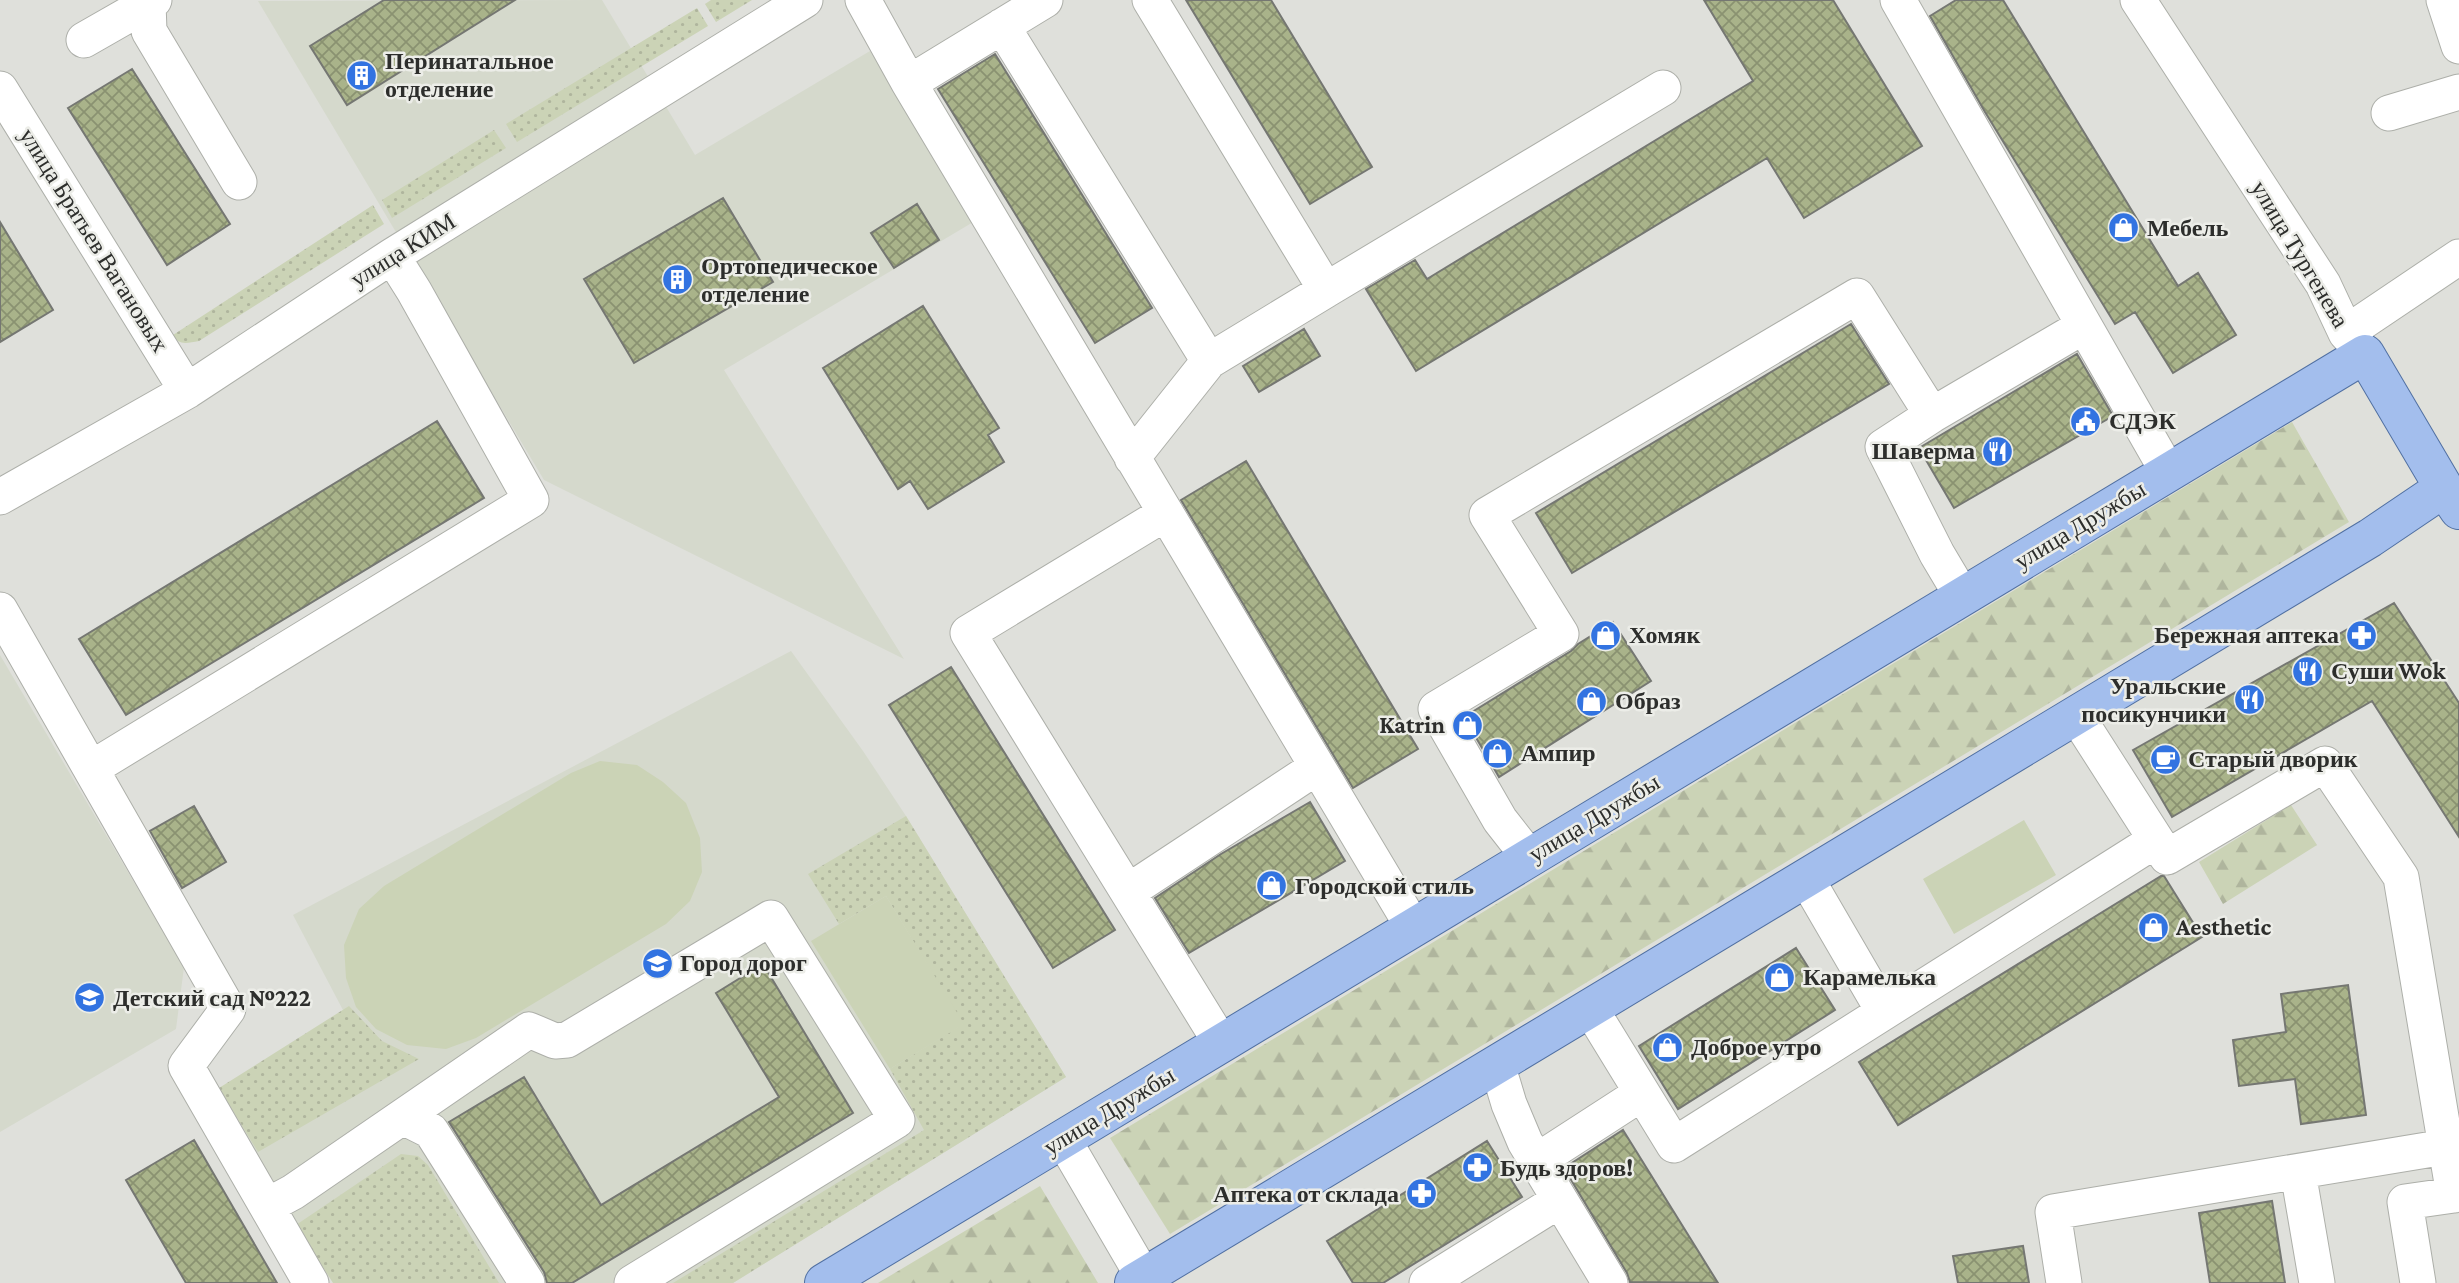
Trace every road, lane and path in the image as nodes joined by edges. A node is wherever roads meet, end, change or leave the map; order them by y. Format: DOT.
graph roads {
  1 [pos="805,0"];
  2 [pos="863,0"];
  3 [pos="1045,0"];
  4 [pos="1150,0"];
  5 [pos="1898,0"];
  6 [pos="2138,0"];
  7 [pos="2444,0"];
  8 [pos="150,1"];
  9 [pos="1002,26"];
  10 [pos="84,40"];
  11 [pos="2459,46"];
  12 [pos="909,83"];
  13 [pos="1663,88"];
  14 [pos="2459,92"];
  15 [pos="1,94"];
  16 [pos="2389,113"];
  17 [pos="239,182"];
  18 [pos="392,256"];
  19 [pos="2459,257"];
  20 [pos="1326,290"];
  21 [pos="2084,326"];
  22 [pos="2356,343"];
  23 [pos="1209,361"];
  24 [pos="187,391"];
  25 [pos="1933,415"];
  26 [pos="1132,457"];
  27 [pos="2168,472"];
  28 [pos="0,497"];
  29 [pos="2451,499"];
  30 [pos="1166,513"];
  31 [pos="1962,596"];
  32 [pos="0,610"];
  33 [pos="2076,715"];
  34 [pos="1317,767"];
  35 [pos="92,768"];
  36 [pos="2156,840"];
  37 [pos="1529,857"];
  38 [pos="1805,878"];
  39 [pos="1129,891"];
  40 [pos="1413,927"];
  41 [pos="1590,1008"];
  42 [pos="1884,1013"];
  43 [pos="1222,1043"];
  44 [pos="1497,1064"];
  45 [pos="1642,1093"];
  46 [pos="403,1117"];
  47 [pos="1063,1139"];
  48 [pos="2445,1147"];
  49 [pos="1537,1161"];
  50 [pos="2298,1172"];
  51 [pos="2456,1194"];
  52 [pos="1560,1200"];
  53 [pos="267,1206"];
  54 [pos="1142,1281"];
  55 [pos="311,1283"];
  56 [pos="527,1283"];
  57 [pos="632,1283"];
  58 [pos="824,1283"];
  59 [pos="1427,1283"];
  60 [pos="1610,1283"];
  61 [pos="2064,1283"];
  62 [pos="2317,1283"];
  63 [pos="2418,1283"];
  1 -- 18 [label="street, улица КИМ"];
  2 -- 12 [label="street"];
  3 -- 9 [label="street"];
  4 -- 20 [label="street"];
  5 -- 21 [label="street"];
  6 -- 22 [label="street, улица Тургенева"];
  7 -- 11 [label="street"];
  8 -- 10 [label="street"];
  8 -- 17 [label="street"];
  9 -- 12 [label="street"];
  9 -- 23 [label="street"];
  12 -- 26 [label="street"];
  13 -- 20 [label="street"];
  14 -- 16 [label="street"];
  15 -- 24 [label="street, улица Братьев Вагановых"];
  18 -- 24 [label="street, улица КИМ"];
  18 -- 35 [label="street"];
  19 -- 22 [label="street"];
  20 -- 23 [label="street"];
  21 -- 25 [label="street"];
  21 -- 27 [label="street"];
  22 -- 27 [label="main road, улица Дружбы"];
  22 -- 29 [label="main road, улица Тургенева"];
  23 -- 26 [label="street"];
  24 -- 28 [label="street, улица КИМ"];
  25 -- 31 [label="street"];
  25 -- 37 [label="street"];
  26 -- 30 [label="street"];
  27 -- 31 [label="main road, улица Дружбы"];
  29 -- 33 [label="main road"];
  30 -- 34 [label="street"];
  30 -- 39 [label="street"];
  31 -- 37 [label="main road, улица Дружбы"];
  32 -- 35 [label="street"];
  33 -- 36 [label="street"];
  33 -- 38 [label="main road"];
  34 -- 39 [label="street"];
  34 -- 40 [label="street"];
  35 -- 53 [label="street"];
  36 -- 42 [label="street"];
  36 -- 48 [label="street"];
  37 -- 40 [label="main road, улица Дружбы"];
  38 -- 41 [label="main road"];
  38 -- 42 [label="street"];
  39 -- 43 [label="street"];
  40 -- 43 [label="main road, улица Дружбы"];
  41 -- 44 [label="main road"];
  41 -- 45 [label="street"];
  42 -- 45 [label="street"];
  43 -- 47 [label="main road, улица Дружбы"];
  44 -- 49 [label="street"];
  44 -- 54 [label="main road"];
  45 -- 49 [label="street"];
  46 -- 53 [label="street"];
  46 -- 56 [label="street"];
  46 -- 57 [label="street"];
  47 -- 54 [label="street"];
  47 -- 58 [label="main road, улица Дружбы"];
  48 -- 50 [label="street"];
  48 -- 51 [label="street"];
  49 -- 52 [label="street"];
  50 -- 61 [label="street"];
  50 -- 62 [label="street"];
  51 -- 63 [label="street"];
  52 -- 59 [label="street"];
  52 -- 60 [label="street"];
  53 -- 55 [label="street"];
}
